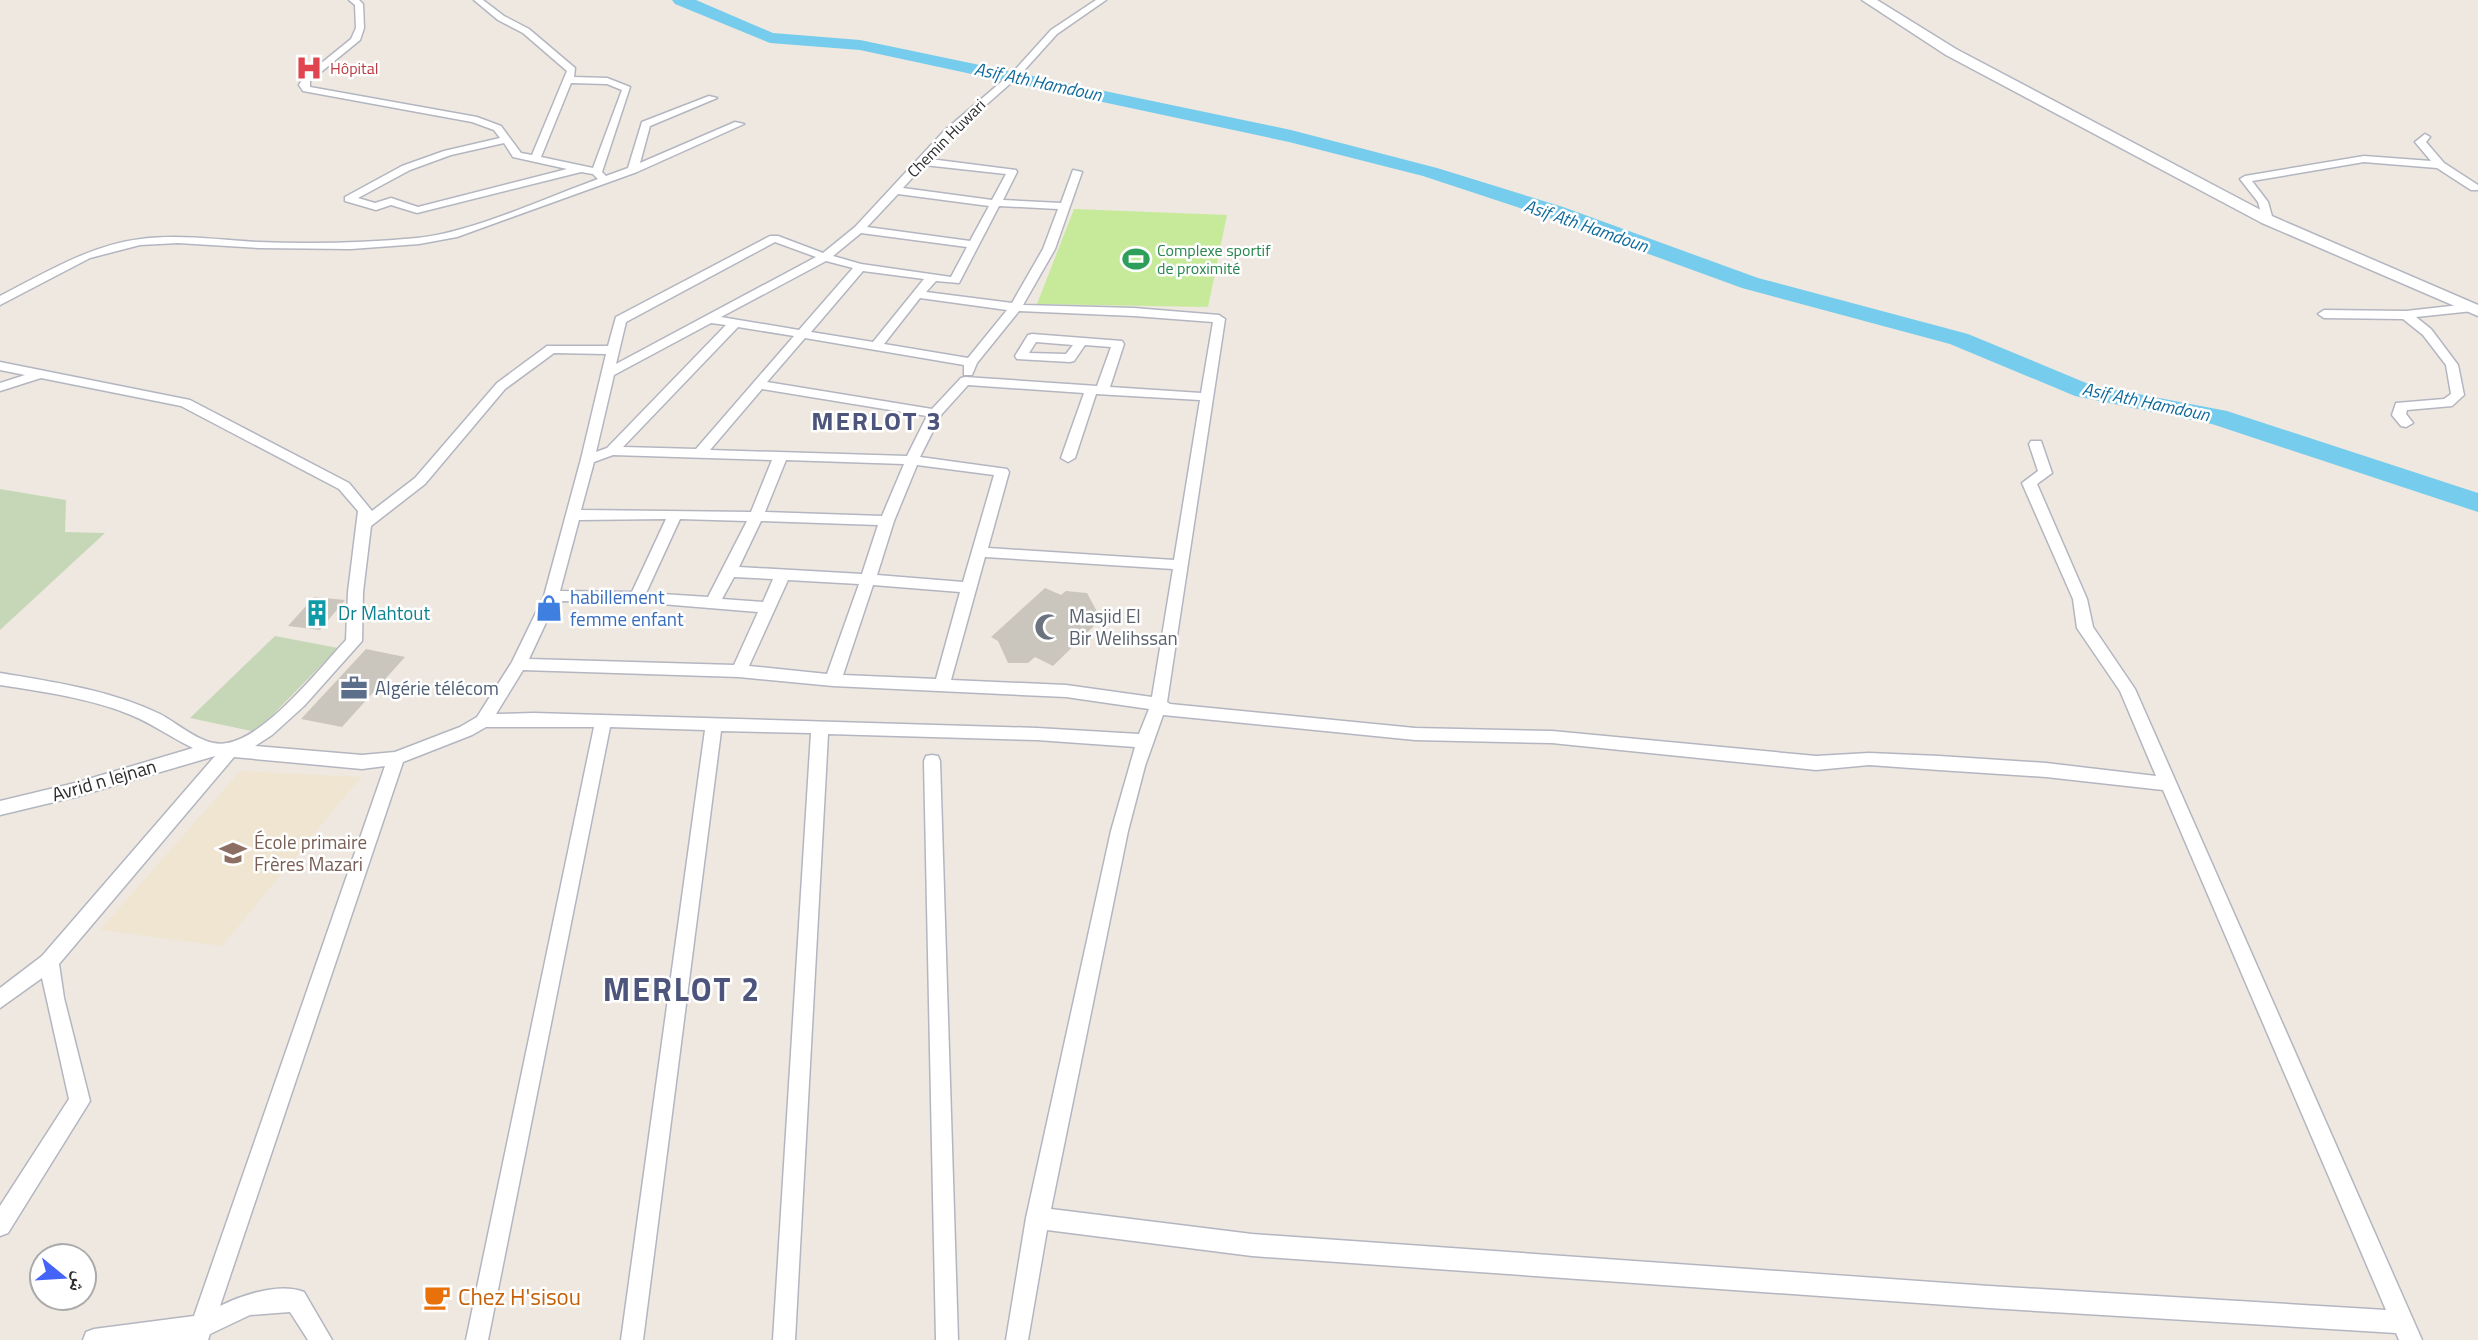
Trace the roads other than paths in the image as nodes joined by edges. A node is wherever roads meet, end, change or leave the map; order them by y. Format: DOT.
graph roads {
  1 [pos="353,0"];
  2 [pos="478,0"];
  3 [pos="1102,0"];
  4 [pos="1868,0"];
  5 [pos="567,80"];
  6 [pos="712,98"];
  7 [pos="738,124"];
  8 [pos="2425,137"];
  9 [pos="505,140"];
  10 [pos="535,159"];
  11 [pos="921,161"];
  12 [pos="2440,165"];
  13 [pos="581,168"];
  14 [pos="633,170"];
  15 [pos="1077,172"];
  16 [pos="601,176"];
  17 [pos="2475,188"];
  18 [pos="894,191"];
  19 [pos="994,203"];
  20 [pos="1066,206"];
  21 [pos="2269,219"];
  22 [pos="859,229"];
  23 [pos="975,245"];
  24 [pos="825,257"];
  25 [pos="860,267"];
  26 [pos="933,277"];
  27 [pos="917,294"];
  28 [pos="0,301"];
  29 [pos="1016,307"];
  30 [pos="2474,309"];
  31 [pos="2324,314"];
  32 [pos="2406,315"];
  33 [pos="710,319"];
  34 [pos="735,323"];
  35 [pos="802,335"];
  36 [pos="1081,342"];
  37 [pos="877,345"];
  38 [pos="613,350"];
  39 [pos="971,362"];
  40 [pos="0,366"];
  41 [pos="608,373"];
  42 [pos="37,375"];
  43 [pos="965,381"];
  44 [pos="760,385"];
  45 [pos="0,387"];
  46 [pos="1096,390"];
  47 [pos="1207,397"];
  48 [pos="935,413"];
  49 [pos="2406,423"];
  50 [pos="2036,444"];
  51 [pos="612,451"];
  52 [pos="698,455"];
  53 [pos="782,455"];
  54 [pos="1068,458"];
  55 [pos="588,459"];
  56 [pos="912,460"];
  57 [pos="676,514"];
  58 [pos="571,515"];
  59 [pos="756,517"];
  60 [pos="887,521"];
  61 [pos="364,524"];
  62 [pos="980,552"];
  63 [pos="1181,565"];
  64 [pos="729,572"];
  65 [pos="782,576"];
  66 [pos="868,579"];
  67 [pos="969,588"];
  68 [pos="551,596"];
  69 [pos="637,597"];
  70 [pos="712,603"];
  71 [pos="766,608"];
  72 [pos="519,664"];
  73 [pos="739,671"];
  74 [pos="0,679"];
  75 [pos="833,680"];
  76 [pos="942,685"];
  77 [pos="1159,704"];
  78 [pos="483,721"];
  79 [pos="603,722"];
  80 [pos="713,725"];
  81 [pos="820,728"];
  82 [pos="1143,741"];
  83 [pos="208,750"];
  84 [pos="230,750"];
  85 [pos="396,758"];
  86 [pos="932,761"];
  87 [pos="2168,784"];
  88 [pos="0,808"];
  89 [pos="49,962"];
  90 [pos="0,999"];
  91 [pos="1037,1218"];
  92 [pos="0,1225"];
  93 [pos="2406,1331"];
  94 [pos="199,1334"];
  95 [pos="327,1339"];
  96 [pos="94,1340"];
  97 [pos="477,1340"];
  98 [pos="632,1340"];
  99 [pos="784,1340"];
  100 [pos="947,1340"];
  101 [pos="1017,1340"];
  1 -- 9 [label="street"];
  2 -- 5 [label="street"];
  3 -- 11 [label="street, Chemin Huwari"];
  4 -- 21 [label="street"];
  5 -- 10 [label="street"];
  5 -- 16 [label="street"];
  6 -- 14 [label="street"];
  7 -- 14 [label="street"];
  8 -- 12 [label="street"];
  9 -- 10 [label="street"];
  9 -- 13 [label="street"];
  10 -- 13 [label="street"];
  11 -- 18 [label="street, Chemin Huwari"];
  11 -- 19 [label="street"];
  12 -- 17 [label="street"];
  12 -- 21 [label="street"];
  13 -- 16 [label="street"];
  14 -- 16 [label="street"];
  15 -- 20 [label="street"];
  16 -- 28 [label="street"];
  18 -- 19 [label="street"];
  18 -- 22 [label="street, Chemin Huwari"];
  19 -- 20 [label="street"];
  19 -- 23 [label="street"];
  20 -- 29 [label="street"];
  21 -- 30 [label="street"];
  22 -- 23 [label="street"];
  22 -- 24 [label="street, Chemin Huwari"];
  23 -- 26 [label="street"];
  24 -- 25 [label="street"];
  24 -- 33 [label="street, Chemin Huwari"];
  24 -- 38 [label="street"];
  25 -- 26 [label="street"];
  25 -- 35 [label="street"];
  26 -- 27 [label="street"];
  27 -- 29 [label="street"];
  27 -- 37 [label="street"];
  29 -- 39 [label="street"];
  29 -- 47 [label="street"];
  30 -- 32 [label="street"];
  31 -- 32 [label="street"];
  32 -- 49 [label="street"];
  33 -- 34 [label="street"];
  33 -- 41 [label="street, Chemin Huwari"];
  34 -- 35 [label="street"];
  34 -- 51 [label="street"];
  35 -- 37 [label="street"];
  35 -- 44 [label="street"];
  36 -- 46 [label="street"];
  37 -- 39 [label="street"];
  38 -- 41 [label="street"];
  38 -- 61 [label="street"];
  39 -- 43 [label="street"];
  40 -- 42 [label="street"];
  41 -- 55 [label="street"];
  42 -- 45 [label="street"];
  42 -- 61 [label="street"];
  43 -- 46 [label="street"];
  43 -- 48 [label="street"];
  44 -- 48 [label="street"];
  44 -- 52 [label="street"];
  46 -- 47 [label="street"];
  46 -- 54 [label="street"];
  47 -- 63 [label="street"];
  48 -- 56 [label="street"];
  50 -- 87 [label="street"];
  51 -- 52 [label="street"];
  51 -- 55 [label="street"];
  52 -- 53 [label="street"];
  53 -- 56 [label="street"];
  53 -- 59 [label="street"];
  55 -- 58 [label="street"];
  56 -- 60 [label="street"];
  56 -- 62 [label="street"];
  57 -- 58 [label="street"];
  57 -- 59 [label="street"];
  57 -- 69 [label="street"];
  58 -- 68 [label="street"];
  59 -- 60 [label="street"];
  59 -- 64 [label="street"];
  60 -- 66 [label="street"];
  61 -- 84 [label="street"];
  62 -- 63 [label="street"];
  62 -- 67 [label="street"];
  63 -- 77 [label="street"];
  64 -- 65 [label="street"];
  64 -- 70 [label="street"];
  65 -- 66 [label="street"];
  65 -- 71 [label="street"];
  66 -- 67 [label="street"];
  66 -- 75 [label="street"];
  67 -- 76 [label="street"];
  68 -- 69 [label="street"];
  68 -- 72 [label="street"];
  69 -- 70 [label="street"];
  70 -- 71 [label="street"];
  71 -- 73 [label="street"];
  72 -- 73 [label="street"];
  72 -- 78 [label="street"];
  73 -- 75 [label="street"];
  74 -- 83 [label="street"];
  75 -- 76 [label="street"];
  76 -- 77 [label="street"];
  77 -- 82 [label="street"];
  77 -- 87 [label="street"];
  78 -- 79 [label="street"];
  78 -- 85 [label="street, Avrid n lejnan"];
  79 -- 80 [label="street"];
  79 -- 97 [label="street"];
  80 -- 81 [label="street"];
  80 -- 98 [label="street"];
  81 -- 82 [label="street"];
  81 -- 99 [label="street"];
  82 -- 91 [label="street"];
  83 -- 84 [label="street, Avrid n lejnan"];
  83 -- 88 [label="street, Avrid n lejnan"];
  84 -- 85 [label="street, Avrid n lejnan"];
  84 -- 89 [label="street"];
  85 -- 94 [label="street"];
  86 -- 100 [label="street"];
  87 -- 93 [label="street"];
  89 -- 90 [label="street"];
  89 -- 92 [label="street"];
  91 -- 93 [label="street"];
  91 -- 101 [label="street"];
  94 -- 95 [label="street"];
  94 -- 96 [label="street"];
}
